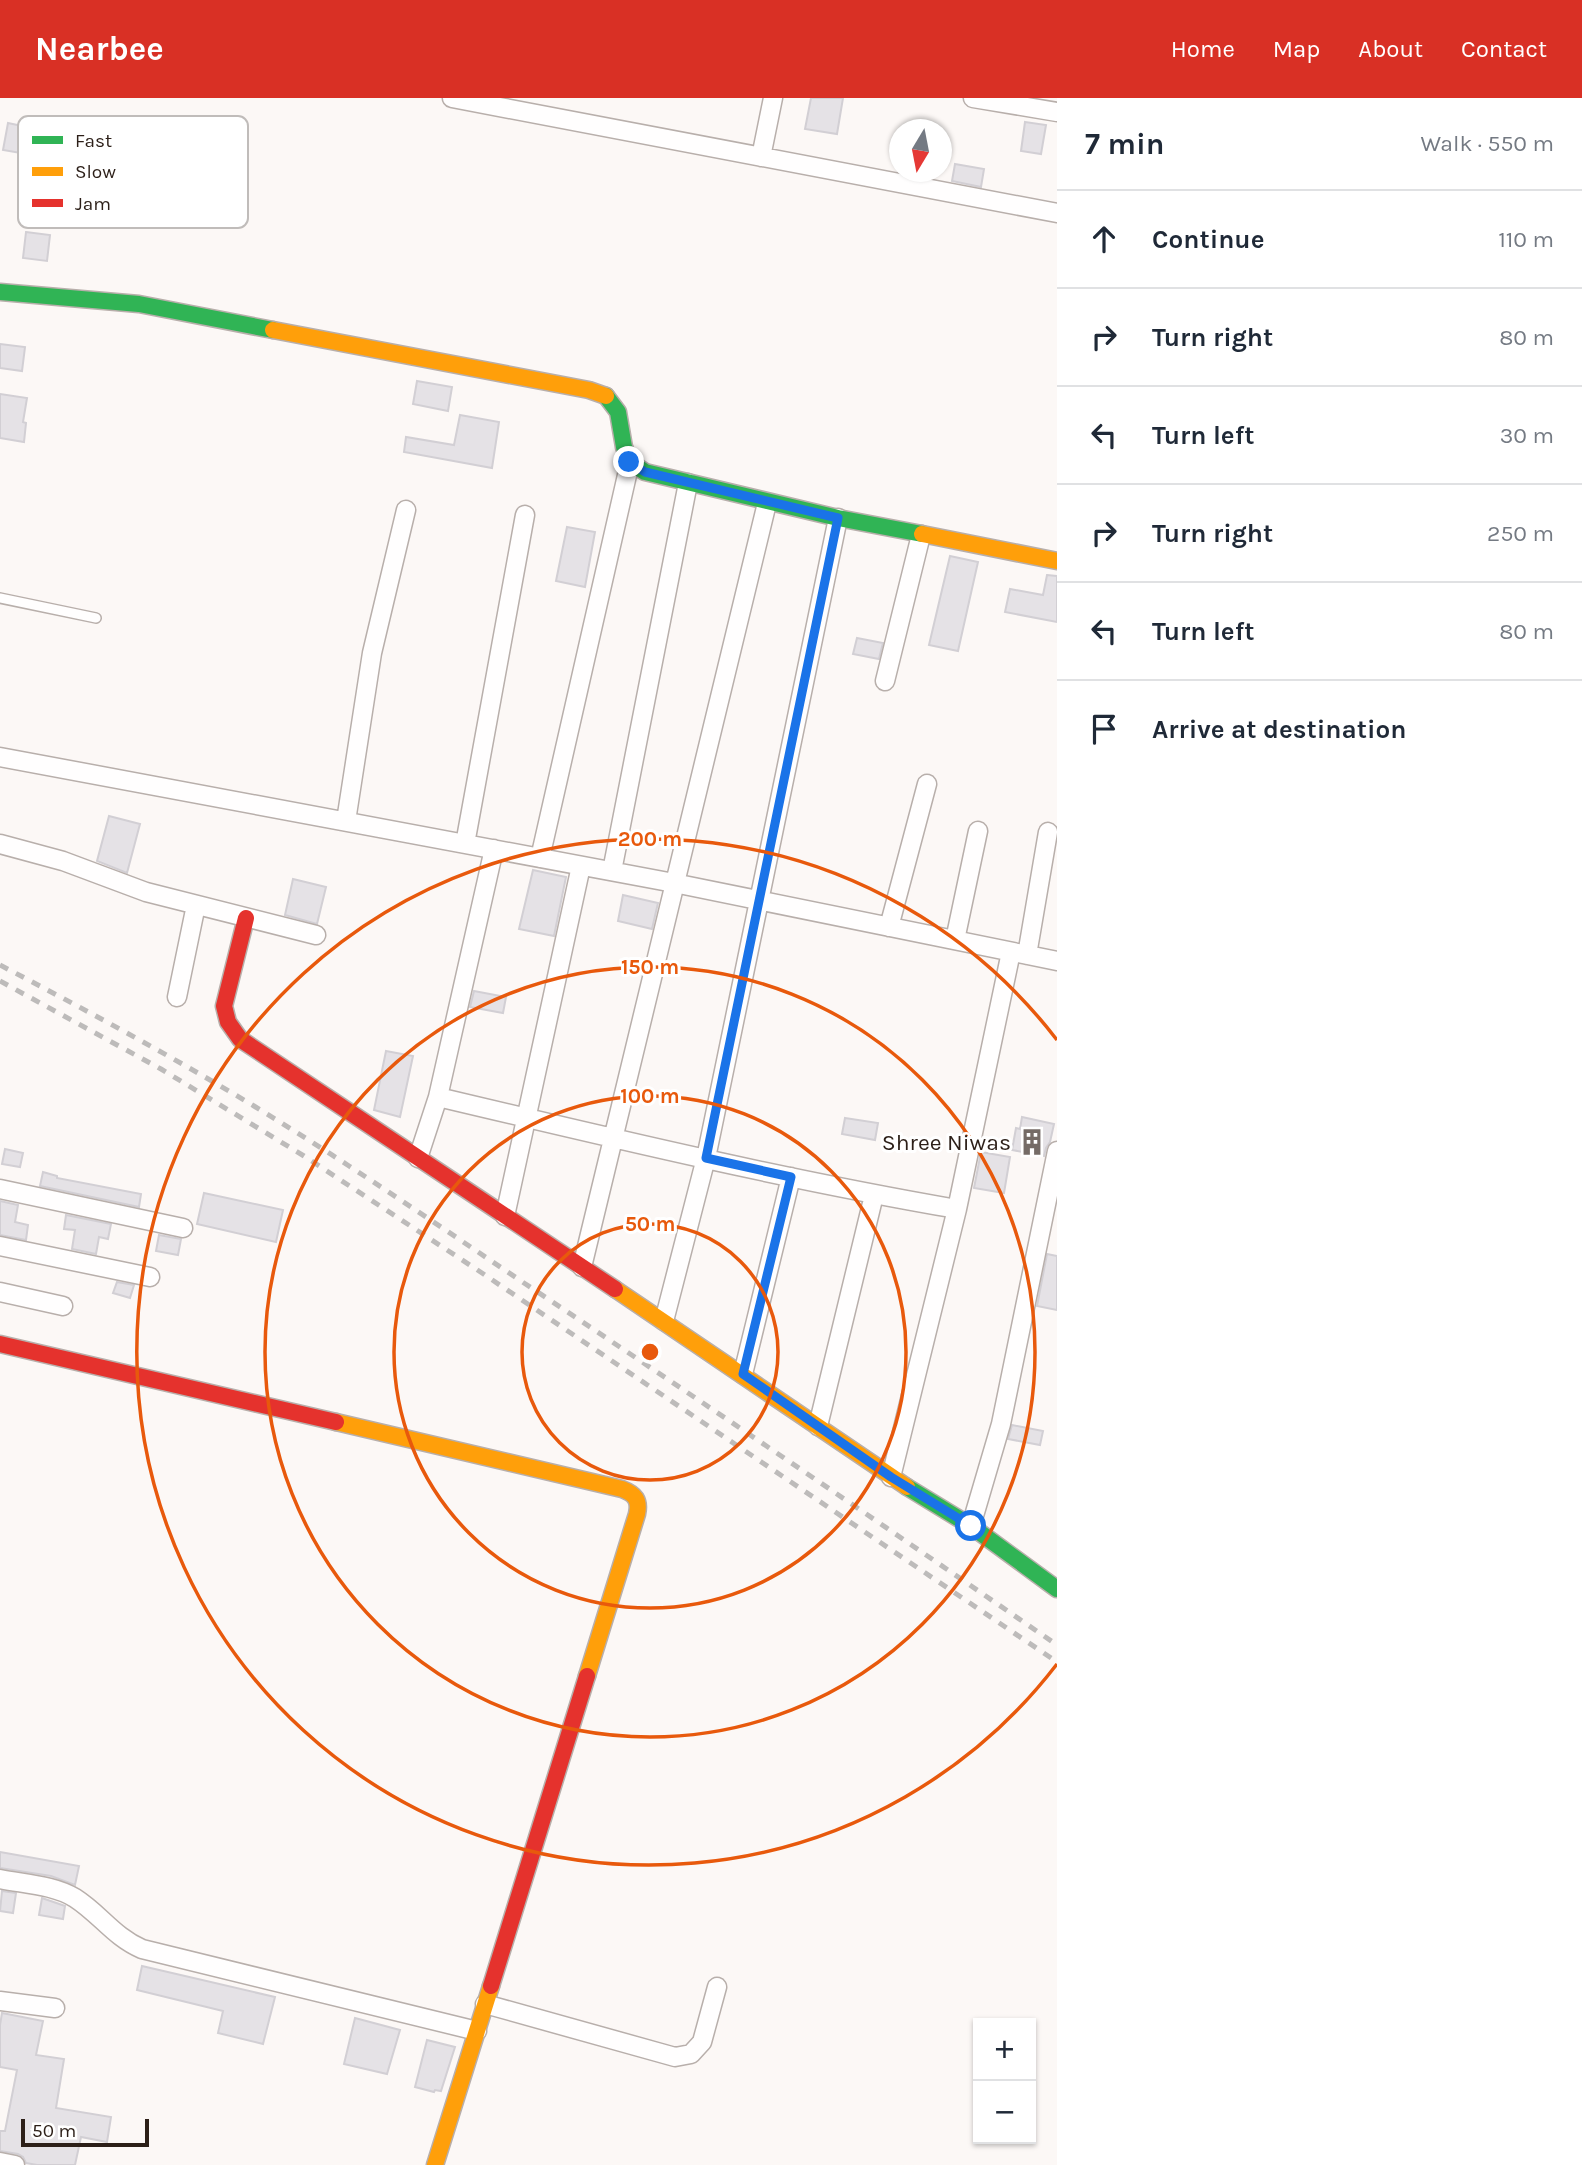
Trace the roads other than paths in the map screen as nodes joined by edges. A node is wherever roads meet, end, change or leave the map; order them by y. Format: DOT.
graph roads {
  1 [pos="452,98"];
  2 [pos="773,98"];
  3 [pos="973,98"];
  4 [pos="482,101"];
  5 [pos="1046,107"];
  6 [pos="761,157"];
  7 [pos="1057,213"];
  8 [pos="0,292"];
  9 [pos="629,462"];
  10 [pos="688,483"];
  11 [pos="767,503"];
  12 [pos="406,510"];
  13 [pos="525,515"];
  14 [pos="838,518"];
  15 [pos="921,535"];
  16 [pos="1057,561"];
  17 [pos="0,598"];
  18 [pos="96,618"];
  19 [pos="885,681"];
  20 [pos="0,757"];
  21 [pos="927,784"];
  22 [pos="346,821"];
  23 [pos="978,831"];
  24 [pos="1048,832"];
  25 [pos="0,844"];
  26 [pos="465,844"];
  27 [pos="494,849"];
  28 [pos="541,858"];
  29 [pos="581,866"];
  30 [pos="612,871"];
  31 [pos="674,883"];
  32 [pos="758,901"];
  33 [pos="196,905"];
  34 [pos="246,918"];
  35 [pos="889,927"];
  36 [pos="316,935"];
  37 [pos="955,940"];
  38 [pos="1019,954"];
  39 [pos="1057,961"];
  40 [pos="177,997"];
  41 [pos="438,1097"];
  42 [pos="526,1118"];
  43 [pos="613,1138"];
  44 [pos="1057,1151"];
  45 [pos="418,1158"];
  46 [pos="706,1158"];
  47 [pos="791,1177"];
  48 [pos="0,1189"];
  49 [pos="874,1195"];
  50 [pos="957,1209"];
  51 [pos="505,1216"];
  52 [pos="183,1228"];
  53 [pos="0,1247"];
  54 [pos="582,1267"];
  55 [pos="150,1277"];
  56 [pos="0,1292"];
  57 [pos="63,1306"];
  58 [pos="664,1321"];
  59 [pos="0,1344"];
  60 [pos="743,1374"];
  61 [pos="818,1426"];
  62 [pos="891,1477"];
  63 [pos="971,1526"];
  64 [pos="1057,1589"];
  65 [pos="0,1879"];
  66 [pos="717,1987"];
  67 [pos="0,2001"];
  68 [pos="485,2004"];
  69 [pos="55,2008"];
  70 [pos="477,2031"];
  71 [pos="0,2162"];
  72 [pos="15,2165"];
  73 [pos="435,2165"];
  1 -- 4 [label="street"];
  2 -- 6 [label="street"];
  3 -- 5 [label="street"];
  4 -- 6 [label="street"];
  6 -- 7 [label="street"];
  8 -- 9 [label="street"];
  9 -- 10 [label="street"];
  9 -- 28 [label="street"];
  10 -- 11 [label="street"];
  10 -- 30 [label="street"];
  11 -- 14 [label="street"];
  11 -- 31 [label="street"];
  12 -- 22 [label="street"];
  13 -- 26 [label="street"];
  14 -- 15 [label="street"];
  14 -- 32 [label="street"];
  15 -- 16 [label="street"];
  15 -- 19 [label="street"];
  17 -- 18 [label="lane"];
  20 -- 22 [label="street"];
  21 -- 35 [label="street"];
  22 -- 26 [label="street"];
  23 -- 37 [label="street"];
  24 -- 38 [label="street"];
  25 -- 33 [label="street"];
  26 -- 27 [label="street"];
  27 -- 28 [label="street"];
  27 -- 41 [label="street"];
  28 -- 29 [label="street"];
  29 -- 30 [label="street"];
  29 -- 42 [label="street"];
  30 -- 31 [label="street"];
  31 -- 32 [label="street"];
  31 -- 43 [label="street"];
  32 -- 35 [label="street"];
  32 -- 46 [label="street"];
  33 -- 34 [label="street"];
  33 -- 40 [label="street"];
  34 -- 36 [label="street"];
  34 -- 45 [label="street"];
  35 -- 37 [label="street"];
  37 -- 38 [label="street"];
  38 -- 39 [label="street"];
  38 -- 50 [label="street"];
  41 -- 42 [label="street"];
  41 -- 45 [label="street"];
  42 -- 43 [label="street"];
  42 -- 51 [label="street"];
  43 -- 46 [label="street"];
  43 -- 54 [label="street"];
  44 -- 63 [label="street"];
  45 -- 51 [label="street"];
  46 -- 47 [label="street"];
  46 -- 58 [label="street"];
  47 -- 49 [label="street"];
  47 -- 60 [label="street"];
  48 -- 52 [label="street"];
  49 -- 50 [label="street"];
  49 -- 61 [label="street"];
  50 -- 62 [label="street"];
  51 -- 54 [label="street"];
  53 -- 55 [label="street"];
  54 -- 58 [label="street"];
  56 -- 57 [label="street"];
  58 -- 60 [label="street"];
  59 -- 68 [label="street"];
  60 -- 61 [label="street"];
  61 -- 62 [label="street"];
  62 -- 63 [label="street"];
  63 -- 64 [label="street"];
  65 -- 70 [label="street"];
  66 -- 68 [label="street"];
  67 -- 69 [label="street"];
  68 -- 70 [label="street"];
  70 -- 73 [label="street"];
  71 -- 72 [label="street"];
}
